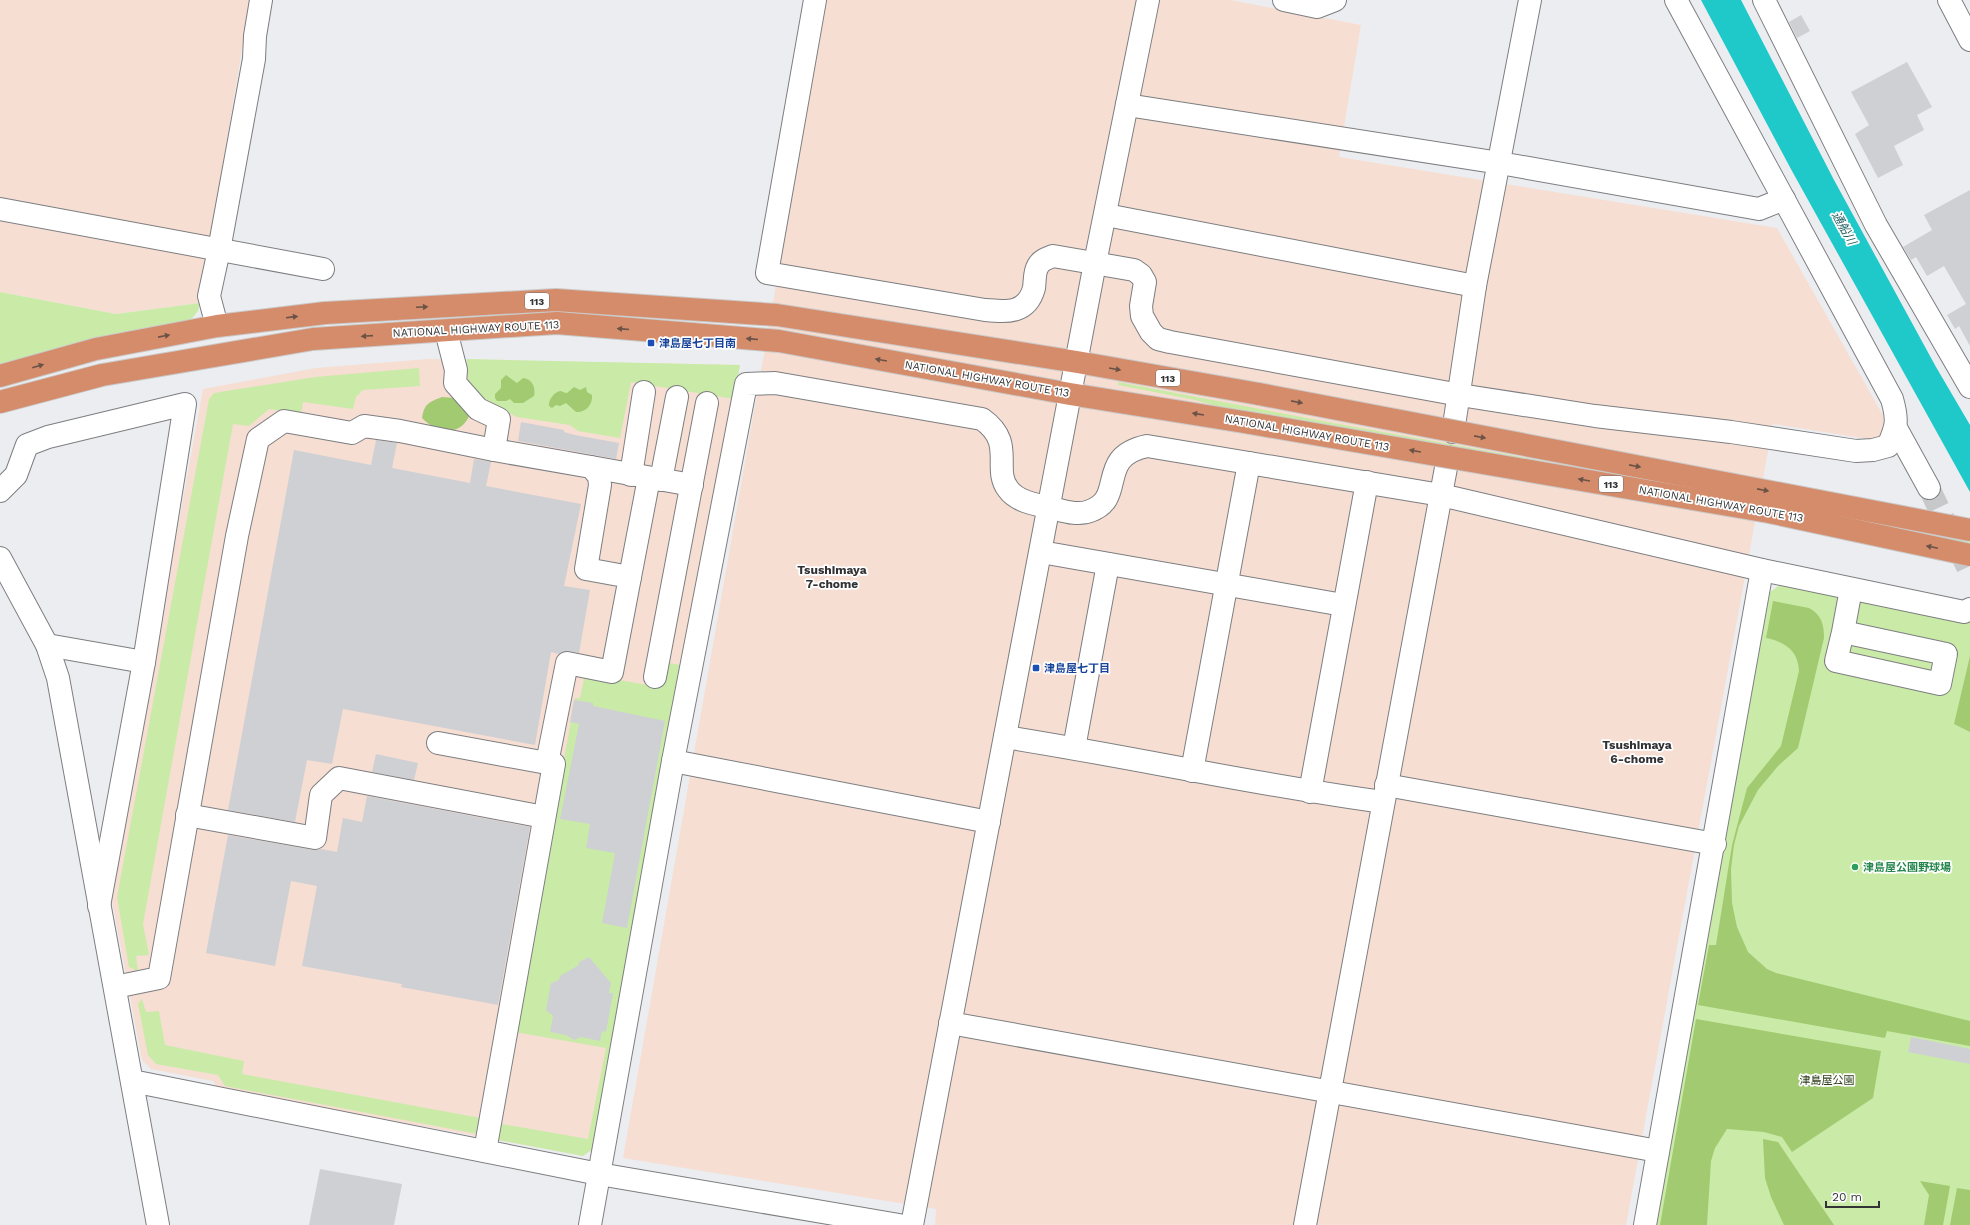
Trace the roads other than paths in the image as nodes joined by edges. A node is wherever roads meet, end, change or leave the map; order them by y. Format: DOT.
graph roads {
  1 [pos="261,0"];
  2 [pos="815,0"];
  3 [pos="1148,0"];
  4 [pos="1284,0"];
  5 [pos="1334,0"];
  6 [pos="1530,0"];
  7 [pos="1676,0"];
  8 [pos="1764,0"];
  9 [pos="1949,0"];
  10 [pos="1970,40"];
  11 [pos="1127,105"];
  12 [pos="1500,163"];
  13 [pos="1784,199"];
  14 [pos="0,209"];
  15 [pos="1106,215"];
  16 [pos="219,250"];
  17 [pos="1095,263"];
  18 [pos="322,269"];
  19 [pos="1475,286"];
  20 [pos="217,326"];
  21 [pos="446,330"];
  22 [pos="1077,362"];
  23 [pos="0,376"];
  24 [pos="1970,387"];
  25 [pos="644,392"];
  26 [pos="1070,394"];
  27 [pos="1460,395"];
  28 [pos="677,397"];
  29 [pos="0,402"];
  30 [pos="707,402"];
  31 [pos="1896,428"];
  32 [pos="1453,432"];
  33 [pos="494,450"];
  34 [pos="1448,457"];
  35 [pos="1249,463"];
  36 [pos="591,467"];
  37 [pos="647,478"];
  38 [pos="1367,482"];
  39 [pos="692,486"];
  40 [pos="1929,488"];
  41 [pos="0,491"];
  42 [pos="725,493"];
  43 [pos="1442,495"];
  44 [pos="1049,508"];
  45 [pos="1970,530"];
  46 [pos="1040,552"];
  47 [pos="1970,555"];
  48 [pos="0,558"];
  49 [pos="1108,564"];
  50 [pos="1762,570"];
  51 [pos="630,577"];
  52 [pos="1227,585"];
  53 [pos="1851,589"];
  54 [pos="1343,605"];
  55 [pos="1970,609"];
  56 [pos="1843,632"];
  57 [pos="47,645"];
  58 [pos="144,662"];
  59 [pos="655,678"];
  60 [pos="1005,737"];
  61 [pos="438,743"];
  62 [pos="1074,748"];
  63 [pos="673,761"];
  64 [pos="547,763"];
  65 [pos="1192,771"];
  66 [pos="1310,792"];
  67 [pos="1385,794"];
  68 [pos="187,815"];
  69 [pos="544,817"];
  70 [pos="989,822"];
  71 [pos="1715,844"];
  72 [pos="99,906"];
  73 [pos="114,987"];
  74 [pos="950,1023"];
  75 [pos="132,1081"];
  76 [pos="1330,1091"];
  77 [pos="1658,1150"];
  78 [pos="485,1151"];
  79 [pos="599,1174"];
  80 [pos="158,1225"];
  81 [pos="590,1225"];
  82 [pos="899,1225"];
  83 [pos="912,1225"];
  84 [pos="1305,1225"];
  85 [pos="1645,1225"];
  1 -- 16 [label="street"];
  2 -- 17 [label="street"];
  3 -- 11 [label="street"];
  4 -- 5 [label="street"];
  6 -- 12 [label="street"];
  7 -- 13 [label="street"];
  8 -- 24 [label="street"];
  9 -- 10 [label="street"];
  11 -- 12 [label="street"];
  11 -- 15 [label="street"];
  12 -- 13 [label="street"];
  12 -- 19 [label="street"];
  13 -- 31 [label="street"];
  14 -- 16 [label="street"];
  15 -- 17 [label="street"];
  15 -- 19 [label="street"];
  16 -- 18 [label="street"];
  16 -- 20 [label="street"];
  17 -- 22 [label="street"];
  17 -- 27 [label="street"];
  19 -- 27 [label="street"];
  20 -- 22 [label="highway, NATIONAL HIGHWAY ROUTE 113 / 113, one-way"];
  23 -- 20 [label="highway, NATIONAL HIGHWAY ROUTE 113 / 113, one-way"];
  26 -- 21 [label="highway, NATIONAL HIGHWAY ROUTE 113 / 113, one-way"];
  21 -- 29 [label="highway, NATIONAL HIGHWAY ROUTE 113 / 113, one-way"];
  21 -- 33 [label="street"];
  22 -- 26 [label="street"];
  22 -- 32 [label="highway, NATIONAL HIGHWAY ROUTE 113 / 113, one-way, bridge"];
  25 -- 37 [label="street"];
  34 -- 26 [label="highway, NATIONAL HIGHWAY ROUTE 113 / 113, one-way, bridge"];
  26 -- 44 [label="street"];
  27 -- 31 [label="street"];
  27 -- 32 [label="street"];
  28 -- 37 [label="street"];
  30 -- 39 [label="street"];
  31 -- 40 [label="street"];
  32 -- 45 [label="highway, NATIONAL HIGHWAY ROUTE 113 / 113, one-way, bridge"];
  33 -- 36 [label="street"];
  33 -- 68 [label="street"];
  34 -- 43 [label="street"];
  47 -- 34 [label="highway, NATIONAL HIGHWAY ROUTE 113 / 113, one-way, bridge"];
  35 -- 38 [label="street"];
  35 -- 44 [label="street"];
  35 -- 52 [label="street"];
  36 -- 37 [label="street"];
  36 -- 51 [label="street"];
  37 -- 39 [label="street"];
  37 -- 51 [label="street"];
  38 -- 43 [label="street"];
  38 -- 54 [label="street"];
  39 -- 42 [label="street"];
  39 -- 59 [label="street"];
  41 -- 58 [label="street"];
  42 -- 44 [label="street"];
  42 -- 63 [label="street"];
  43 -- 50 [label="street"];
  43 -- 67 [label="street"];
  44 -- 46 [label="street"];
  46 -- 49 [label="street"];
  46 -- 60 [label="street"];
  48 -- 57 [label="street"];
  49 -- 52 [label="street"];
  49 -- 62 [label="street"];
  50 -- 53 [label="street"];
  50 -- 71 [label="street"];
  51 -- 64 [label="street"];
  52 -- 54 [label="street"];
  52 -- 65 [label="street"];
  53 -- 55 [label="street"];
  53 -- 56 [label="street"];
  54 -- 66 [label="street"];
  57 -- 58 [label="street"];
  57 -- 72 [label="street"];
  58 -- 72 [label="street"];
  60 -- 62 [label="street"];
  60 -- 70 [label="street"];
  61 -- 64 [label="street"];
  62 -- 65 [label="street"];
  63 -- 70 [label="street"];
  63 -- 79 [label="street"];
  64 -- 69 [label="street"];
  65 -- 66 [label="street"];
  66 -- 67 [label="street"];
  67 -- 71 [label="street"];
  67 -- 76 [label="street"];
  68 -- 69 [label="street"];
  68 -- 73 [label="street"];
  69 -- 78 [label="street"];
  70 -- 74 [label="street"];
  71 -- 77 [label="street"];
  72 -- 73 [label="street"];
  73 -- 75 [label="street"];
  74 -- 76 [label="street"];
  74 -- 83 [label="street"];
  75 -- 78 [label="street"];
  75 -- 80 [label="street"];
  76 -- 77 [label="street"];
  76 -- 84 [label="street"];
  77 -- 85 [label="street"];
  78 -- 79 [label="street"];
  79 -- 81 [label="street"];
  79 -- 82 [label="street"];
}
